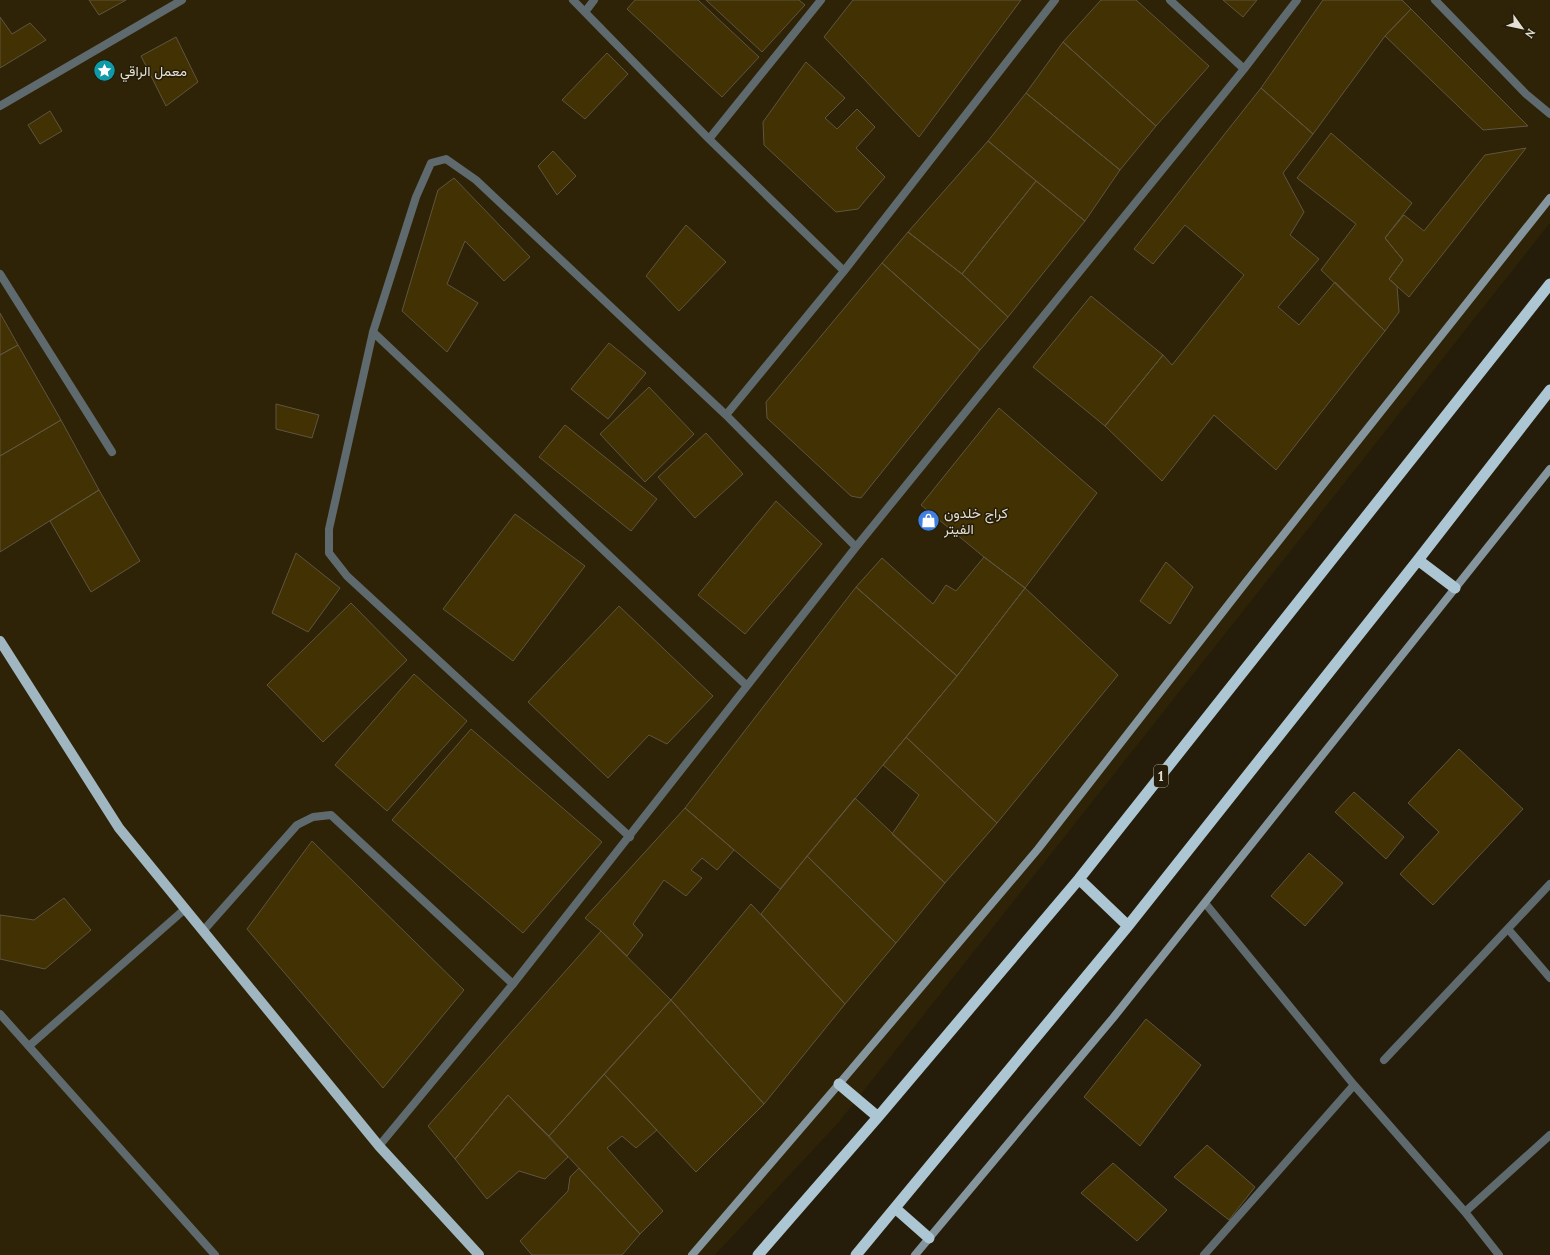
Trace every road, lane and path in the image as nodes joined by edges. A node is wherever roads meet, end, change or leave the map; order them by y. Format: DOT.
graph roads {
  1 [pos="182,0"];
  2 [pos="573,0"];
  3 [pos="594,0"];
  4 [pos="821,0"];
  5 [pos="1055,0"];
  6 [pos="1170,0"];
  7 [pos="1297,0"];
  8 [pos="1435,0"];
  9 [pos="585,12"];
  10 [pos="1244,69"];
  11 [pos="0,106"];
  12 [pos="1550,114"];
  13 [pos="709,139"];
  14 [pos="1550,198"];
  15 [pos="844,271"];
  16 [pos="0,274"];
  17 [pos="1550,284"];
  18 [pos="373,332"];
  19 [pos="1550,390"];
  20 [pos="726,415"];
  21 [pos="112,452"];
  22 [pos="1550,469"];
  23 [pos="856,547"];
  24 [pos="1418,560"];
  25 [pos="1455,588"];
  26 [pos="0,641"];
  27 [pos="747,686"];
  28 [pos="630,837"];
  29 [pos="1079,879"];
  30 [pos="1550,884"];
  31 [pos="1205,903"];
  32 [pos="185,909"];
  33 [pos="1128,926"];
  34 [pos="1508,928"];
  35 [pos="203,931"];
  36 [pos="1550,978"];
  37 [pos="513,984"];
  38 [pos="0,1014"];
  39 [pos="29,1046"];
  40 [pos="1384,1060"];
  41 [pos="839,1084"];
  42 [pos="1354,1085"];
  43 [pos="878,1118"];
  44 [pos="1550,1135"];
  45 [pos="379,1146"];
  46 [pos="895,1208"];
  47 [pos="1465,1212"];
  48 [pos="929,1238"];
  49 [pos="215,1255"];
  50 [pos="480,1255"];
  51 [pos="692,1255"];
  52 [pos="758,1255"];
  53 [pos="856,1255"];
  54 [pos="915,1255"];
  55 [pos="1204,1255"];
  56 [pos="1499,1255"];
  1 -- 11 [label="street"];
  2 -- 9 [label="street"];
  3 -- 9 [label="street"];
  4 -- 13 [label="street"];
  5 -- 15 [label="street"];
  6 -- 10 [label="street"];
  7 -- 10 [label="street"];
  8 -- 12 [label="street"];
  9 -- 13 [label="street"];
  10 -- 23 [label="street"];
  13 -- 15 [label="street"];
  14 -- 41 [label="main road"];
  15 -- 20 [label="street"];
  16 -- 21 [label="street"];
  17 -- 29 [label="highway, 1"];
  18 -- 20 [label="street"];
  18 -- 27 [label="street"];
  18 -- 28 [label="street"];
  19 -- 24 [label="highway"];
  20 -- 23 [label="street"];
  22 -- 25 [label="main road"];
  23 -- 27 [label="street"];
  24 -- 25 [label="highway"];
  24 -- 33 [label="highway"];
  25 -- 31 [label="main road"];
  26 -- 32 [label="main road"];
  27 -- 28 [label="street"];
  28 -- 37 [label="street"];
  29 -- 33 [label="highway"];
  29 -- 43 [label="highway, 1"];
  30 -- 34 [label="street"];
  31 -- 42 [label="street"];
  31 -- 48 [label="main road"];
  32 -- 35 [label="main road"];
  32 -- 39 [label="street"];
  33 -- 46 [label="highway"];
  34 -- 36 [label="street"];
  34 -- 40 [label="street"];
  35 -- 37 [label="street"];
  35 -- 45 [label="main road"];
  37 -- 45 [label="street"];
  38 -- 39 [label="street"];
  39 -- 49 [label="street"];
  41 -- 43 [label="highway"];
  41 -- 51 [label="main road"];
  42 -- 47 [label="street"];
  42 -- 55 [label="street"];
  43 -- 52 [label="highway, 1"];
  44 -- 47 [label="street"];
  45 -- 50 [label="main road"];
  46 -- 48 [label="highway"];
  46 -- 53 [label="highway"];
  47 -- 56 [label="street"];
  48 -- 54 [label="main road"];
}
